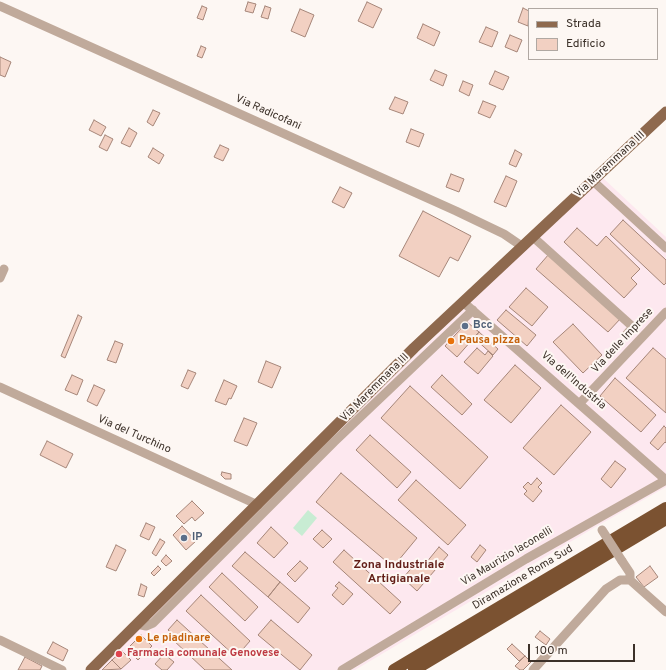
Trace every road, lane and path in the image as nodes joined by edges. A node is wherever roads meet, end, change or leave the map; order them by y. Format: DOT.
graph roads {
  1 [pos="0,6"];
  2 [pos="666,112"];
  3 [pos="594,182"];
  4 [pos="533,237"];
  5 [pos="523,247"];
  6 [pos="666,248"];
  7 [pos="464,302"];
  8 [pos="473,310"];
  9 [pos="666,312"];
  10 [pos="626,335"];
  11 [pos="0,387"];
  12 [pos="580,403"];
  13 [pos="666,480"];
  14 [pos="258,505"];
  15 [pos="666,508"];
  16 [pos="596,519"];
  17 [pos="666,519"];
  18 [pos="630,580"];
  19 [pos="665,610"];
  20 [pos="137,624"];
  21 [pos="0,640"];
  22 [pos="62,670"];
  23 [pos="91,670"];
  24 [pos="342,670"];
  25 [pos="394,670"];
  26 [pos="414,670"];
  27 [pos="533,670"];
  1 -- 5 [label="street, Via Radicofani"];
  2 -- 3 [label="main road, Via Maremmana III"];
  3 -- 4 [label="main road, Via Maremmana III"];
  3 -- 6 [label="street"];
  4 -- 5 [label="main road, Via Maremmana III"];
  4 -- 10 [label="street"];
  5 -- 7 [label="main road, Via Maremmana III"];
  7 -- 8 [label="street, Via dell'Industria"];
  7 -- 14 [label="main road, Via Maremmana III"];
  8 -- 12 [label="street, Via dell'Industria"];
  8 -- 20 [label="street"];
  9 -- 12 [label="street, Via delle Imprese"];
  11 -- 14 [label="street, Via del Turchino"];
  12 -- 13 [label="street, Via dell'Industria"];
  13 -- 16 [label="street, Via Maurizio Iaconelli"];
  14 -- 20 [label="main road, Via Maremmana III"];
  15 -- 25 [label="highway, Diramazione Roma Sud"];
  16 -- 18 [label="street, bridge"];
  16 -- 24 [label="street, Via Maurizio Iaconelli"];
  17 -- 26 [label="highway, Diramazione Roma Sud"];
  18 -- 19 [label="street"];
  18 -- 27 [label="street"];
  20 -- 23 [label="main road, Via Maremmana III"];
  21 -- 22 [label="street"];
}
